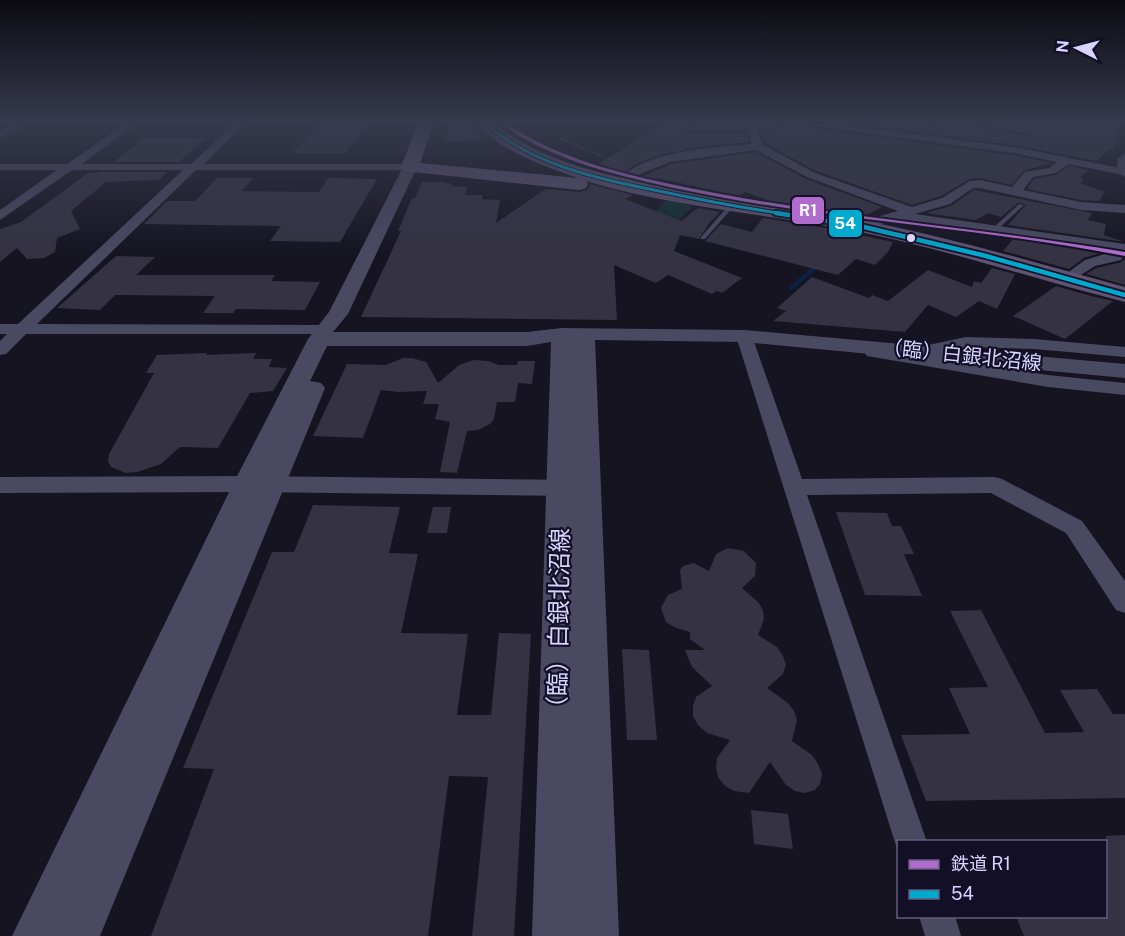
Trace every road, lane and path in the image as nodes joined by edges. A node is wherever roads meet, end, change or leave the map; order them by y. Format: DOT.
graph roads {
  1 [pos="0,167"];
  2 [pos="70,167"];
  3 [pos="194,167"];
  4 [pos="410,167"];
  5 [pos="563,167"];
  6 [pos="629,167"];
  7 [pos="649,167"];
  8 [pos="794,167"];
  9 [pos="1058,167"];
  10 [pos="638,170"];
  11 [pos="620,184"];
  12 [pos="658,191"];
  13 [pos="1015,192"];
  14 [pos="1020,205"];
  15 [pos="731,206"];
  16 [pos="1125,209"];
  17 [pos="911,211"];
  18 [pos="0,216"];
  19 [pos="892,216"];
  20 [pos="860,226"];
  21 [pos="996,228"];
  22 [pos="1125,236"];
  23 [pos="704,238"];
  24 [pos="1120,253"];
  25 [pos="1068,279"];
  26 [pos="1125,295"];
  27 [pos="331,330"];
  28 [pos="9,333"];
  29 [pos="573,334"];
  30 [pos="744,336"];
  31 [pos="810,340"];
  32 [pos="0,350"];
  33 [pos="925,351"];
  34 [pos="1125,352"];
  35 [pos="1125,371"];
  36 [pos="1125,389"];
  37 [pos="259,484"];
  38 [pos="0,485"];
  39 [pos="793,487"];
  40 [pos="572,488"];
  41 [pos="1125,602"];
  42 [pos="910,840"];
  43 [pos="938,918"];
  44 [pos="35,936"];
  45 [pos="77,936"];
  46 [pos="555,936"];
  47 [pos="596,936"];
  48 [pos="943,936"];
  1 -- 2 [label="street"];
  2 -- 3 [label="street"];
  2 -- 18 [label="street"];
  3 -- 4 [label="street"];
  3 -- 28 [label="street"];
  4 -- 12 [label="main road"];
  4 -- 27 [label="street"];
  5 -- 11 [label="main road"];
  6 -- 10 [label="path"];
  7 -- 10 [label="street"];
  8 -- 17 [label="street"];
  9 -- 13 [label="street"];
  10 -- 11 [label="street"];
  11 -- 12 [label="main road"];
  12 -- 15 [label="main road"];
  13 -- 16 [label="street"];
  13 -- 17 [label="street"];
  14 -- 21 [label="lane"];
  15 -- 20 [label="main road"];
  15 -- 23 [label="lane"];
  17 -- 19 [label="street"];
  19 -- 20 [label="street"];
  19 -- 21 [label="street"];
  20 -- 25 [label="main road"];
  21 -- 24 [label="street"];
  22 -- 24 [label="street"];
  24 -- 25 [label="street"];
  25 -- 26 [label="main road"];
  27 -- 28 [label="street"];
  27 -- 29 [label="street"];
  27 -- 37 [label="street"];
  28 -- 32 [label="street"];
  29 -- 30 [label="street, （臨）白銀北沼線"];
  29 -- 40 [label="street, （臨）白銀北沼線"];
  30 -- 31 [label="street, （臨）白銀北沼線"];
  30 -- 39 [label="street"];
  31 -- 33 [label="street, （臨）白銀北沼線"];
  31 -- 36 [label="street"];
  33 -- 34 [label="street"];
  33 -- 35 [label="street, （臨）白銀北沼線"];
  37 -- 38 [label="street"];
  37 -- 40 [label="street"];
  37 -- 44 [label="street"];
  37 -- 45 [label="street"];
  39 -- 41 [label="street"];
  39 -- 42 [label="street"];
  40 -- 46 [label="street, （臨）白銀北沼線"];
  40 -- 47 [label="street, （臨）白銀北沼線"];
  43 -- 48 [label="street"];
}
